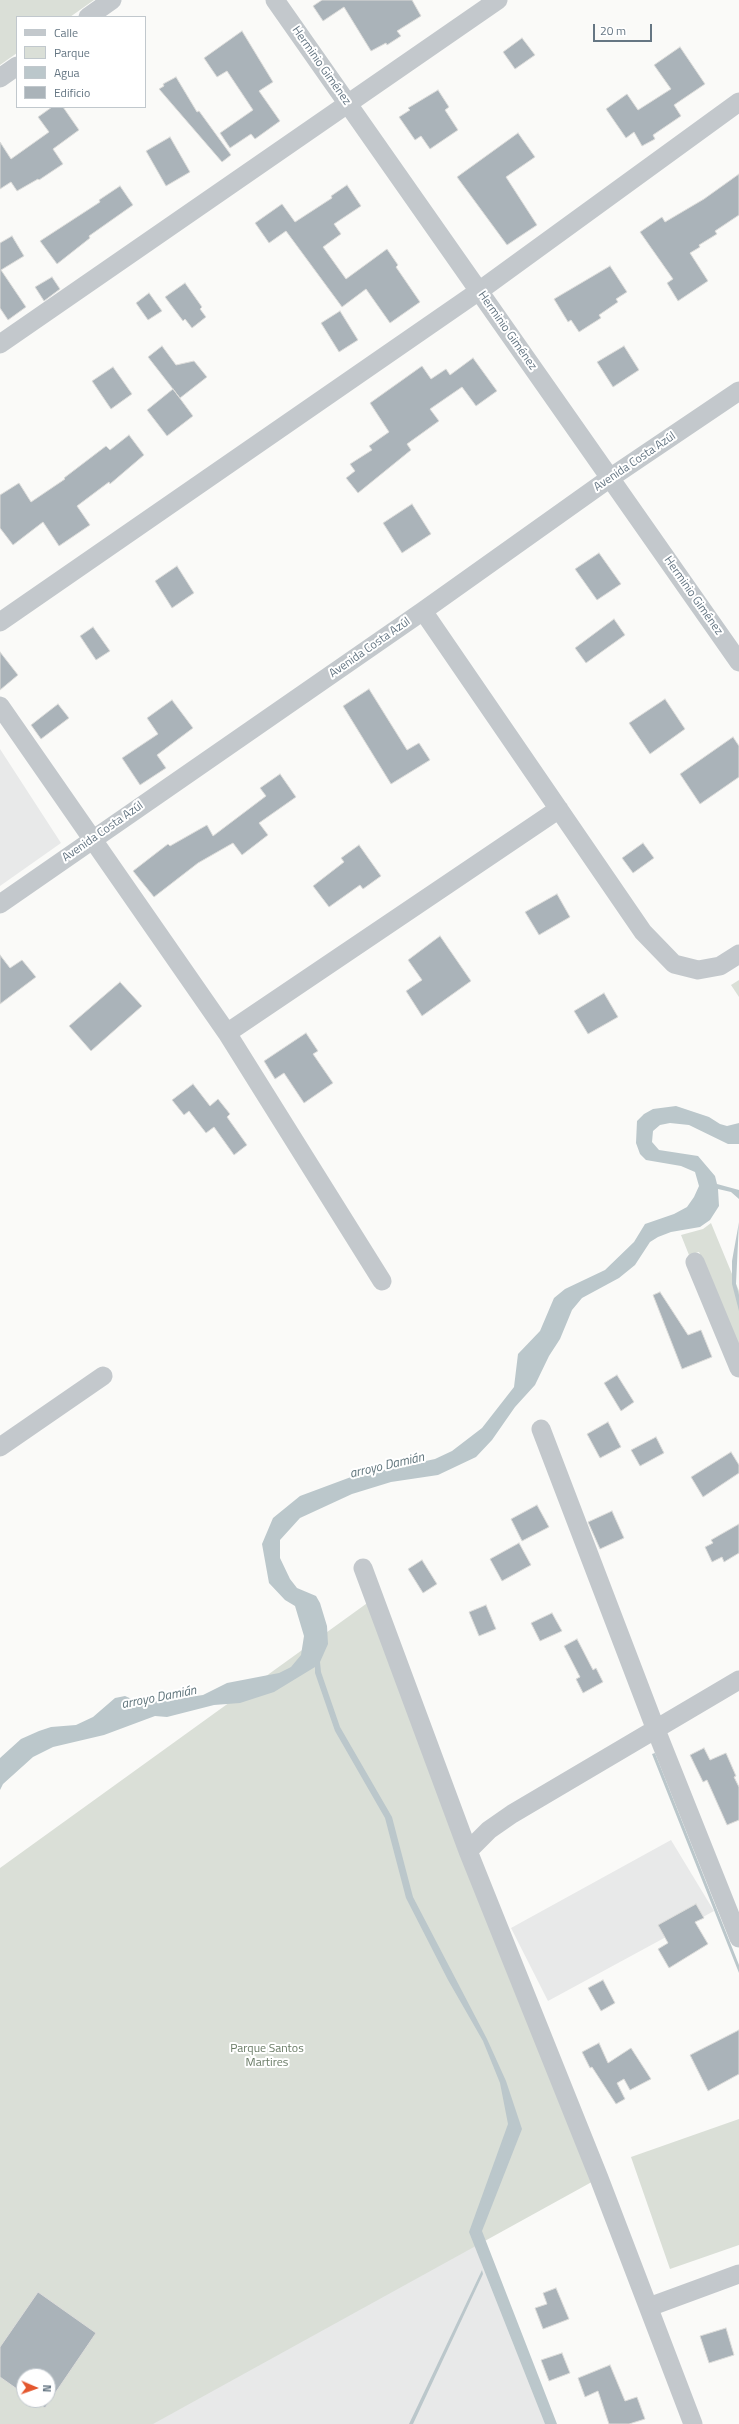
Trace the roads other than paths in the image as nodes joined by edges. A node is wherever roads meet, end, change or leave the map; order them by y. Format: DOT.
graph roads {
  1 [pos="112,0"];
  2 [pos="275,0"];
  3 [pos="498,0"];
  4 [pos="89,16"];
  5 [pos="16,67"];
  6 [pos="0,78"];
  7 [pos="739,102"];
  8 [pos="348,104"];
  9 [pos="479,290"];
  10 [pos="0,344"];
  11 [pos="739,392"];
  12 [pos="610,478"];
  13 [pos="424,612"];
  14 [pos="0,622"];
  15 [pos="739,662"];
  16 [pos="0,706"];
  17 [pos="559,809"];
  18 [pos="93,840"];
  19 [pos="0,904"];
  20 [pos="739,954"];
  21 [pos="227,1033"];
  22 [pos="696,1262"];
  23 [pos="382,1281"];
  24 [pos="739,1368"];
  25 [pos="103,1376"];
  26 [pos="541,1429"];
  27 [pos="0,1447"];
  28 [pos="363,1568"];
  29 [pos="739,1680"];
  30 [pos="656,1730"];
  31 [pos="468,1851"];
  32 [pos="739,1938"];
  33 [pos="739,2274"];
  34 [pos="649,2307"];
  35 [pos="693,2424"];
  1 -- 4 [label="street"];
  2 -- 8 [label="street, Herminio Giménez"];
  3 -- 8 [label="street"];
  5 -- 6 [label="street"];
  7 -- 9 [label="street"];
  8 -- 9 [label="street, Herminio Giménez"];
  8 -- 10 [label="street"];
  9 -- 12 [label="street, Herminio Giménez"];
  9 -- 14 [label="street"];
  11 -- 12 [label="street, Avenida Costa Azúl"];
  12 -- 13 [label="street, Avenida Costa Azúl"];
  12 -- 15 [label="street, Herminio Giménez"];
  13 -- 17 [label="street"];
  13 -- 18 [label="street, Avenida Costa Azúl"];
  16 -- 18 [label="street"];
  17 -- 20 [label="street"];
  17 -- 21 [label="street"];
  18 -- 19 [label="street, Avenida Costa Azúl"];
  18 -- 21 [label="street"];
  21 -- 23 [label="street"];
  22 -- 24 [label="street"];
  25 -- 27 [label="street"];
  26 -- 30 [label="street"];
  28 -- 31 [label="street"];
  29 -- 30 [label="street"];
  30 -- 31 [label="street"];
  30 -- 32 [label="street"];
  31 -- 34 [label="street"];
  33 -- 34 [label="street"];
  34 -- 35 [label="street"];
}
